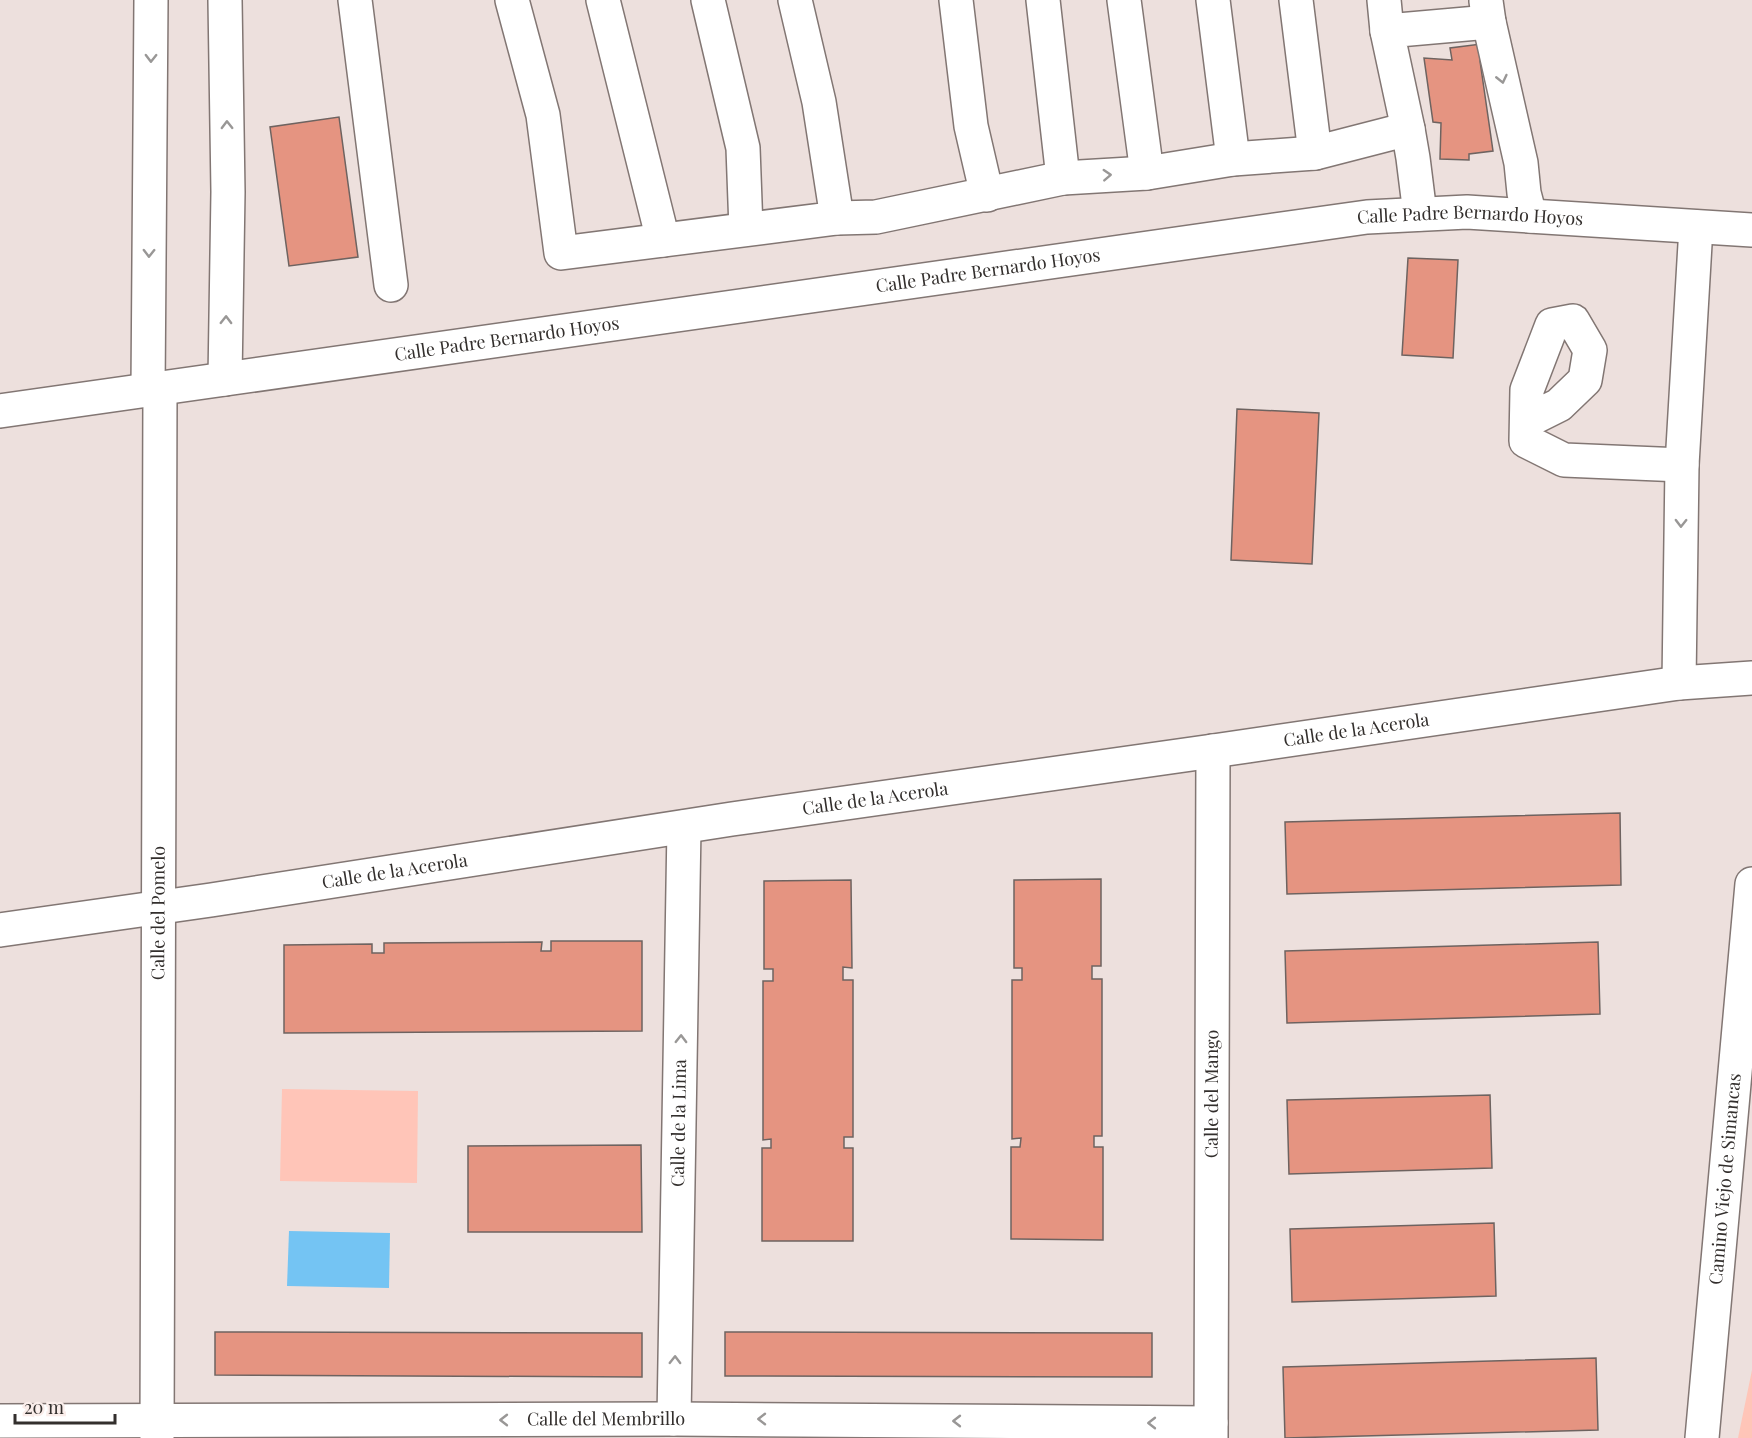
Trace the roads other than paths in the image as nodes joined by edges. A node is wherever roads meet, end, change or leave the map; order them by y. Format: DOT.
graph roads {
  1 [pos="152,0"];
  2 [pos="225,0"];
  3 [pos="355,0"];
  4 [pos="512,0"];
  5 [pos="603,0"];
  6 [pos="708,0"];
  7 [pos="795,0"];
  8 [pos="956,0"];
  9 [pos="1043,0"];
  10 [pos="1124,0"];
  11 [pos="1213,0"];
  12 [pos="1296,0"];
  13 [pos="1488,11"];
  14 [pos="1386,16"];
  15 [pos="1408,129"];
  16 [pos="1315,153"];
  17 [pos="1233,159"];
  18 [pos="1147,173"];
  19 [pos="1063,178"];
  20 [pos="987,195"];
  21 [pos="1420,214"];
  22 [pos="1530,216"];
  23 [pos="837,218"];
  24 [pos="1696,227"];
  25 [pos="746,229"];
  26 [pos="1752,231"];
  27 [pos="663,240"];
  28 [pos="391,285"];
  29 [pos="225,379"];
  30 [pos="154,389"];
  31 [pos="0,411"];
  32 [pos="1527,421"];
  33 [pos="1682,465"];
  34 [pos="1752,678"];
  35 [pos="1679,683"];
  36 [pos="1213,751"];
  37 [pos="684,827"];
  38 [pos="1752,884"];
  39 [pos="159,908"];
  40 [pos="0,930"];
  41 [pos="674,1419"];
  42 [pos="0,1421"];
  43 [pos="157,1430"];
  44 [pos="1211,1430"];
  45 [pos="1702,1438"];
  1 -- 30 [label="street, one-way"];
  29 -- 2 [label="street, one-way"];
  3 -- 28 [label="street"];
  4 -- 27 [label="street"];
  5 -- 27 [label="street"];
  6 -- 25 [label="street"];
  7 -- 23 [label="street"];
  8 -- 20 [label="street"];
  9 -- 19 [label="street"];
  10 -- 18 [label="street"];
  11 -- 17 [label="street"];
  12 -- 16 [label="street"];
  13 -- 14 [label="street"];
  13 -- 22 [label="street, one-way"];
  14 -- 15 [label="street"];
  15 -- 16 [label="street"];
  15 -- 21 [label="street"];
  16 -- 17 [label="street"];
  17 -- 18 [label="street"];
  19 -- 18 [label="street, one-way"];
  19 -- 20 [label="street"];
  20 -- 23 [label="street"];
  21 -- 22 [label="street, Calle Padre Bernardo Hoyos"];
  21 -- 29 [label="street, Calle Padre Bernardo Hoyos"];
  22 -- 24 [label="street, Calle Padre Bernardo Hoyos"];
  23 -- 25 [label="street"];
  24 -- 26 [label="street, Calle Padre Bernardo Hoyos"];
  24 -- 33 [label="street"];
  25 -- 27 [label="street"];
  29 -- 30 [label="street, Calle Padre Bernardo Hoyos"];
  30 -- 31 [label="street, Calle Padre Bernardo Hoyos"];
  30 -- 39 [label="street, Calle del Pomelo"];
  32 -- 33 [label="street"];
  33 -- 35 [label="street, one-way"];
  34 -- 35 [label="street, Calle de la Acerola"];
  35 -- 36 [label="street, Calle de la Acerola"];
  36 -- 37 [label="street, Calle de la Acerola"];
  36 -- 44 [label="street, Calle del Mango"];
  37 -- 39 [label="street, Calle de la Acerola"];
  41 -- 37 [label="street, Calle de la Lima, one-way"];
  38 -- 45 [label="street, Camino Viejo de Simancas"];
  39 -- 40 [label="street, Calle de la Acerola"];
  39 -- 43 [label="street, Calle del Pomelo"];
  41 -- 43 [label="street, Calle del Membrillo, one-way"];
  44 -- 41 [label="street, Calle del Membrillo, one-way"];
  42 -- 43 [label="street, Calle del Membrillo"];
}
